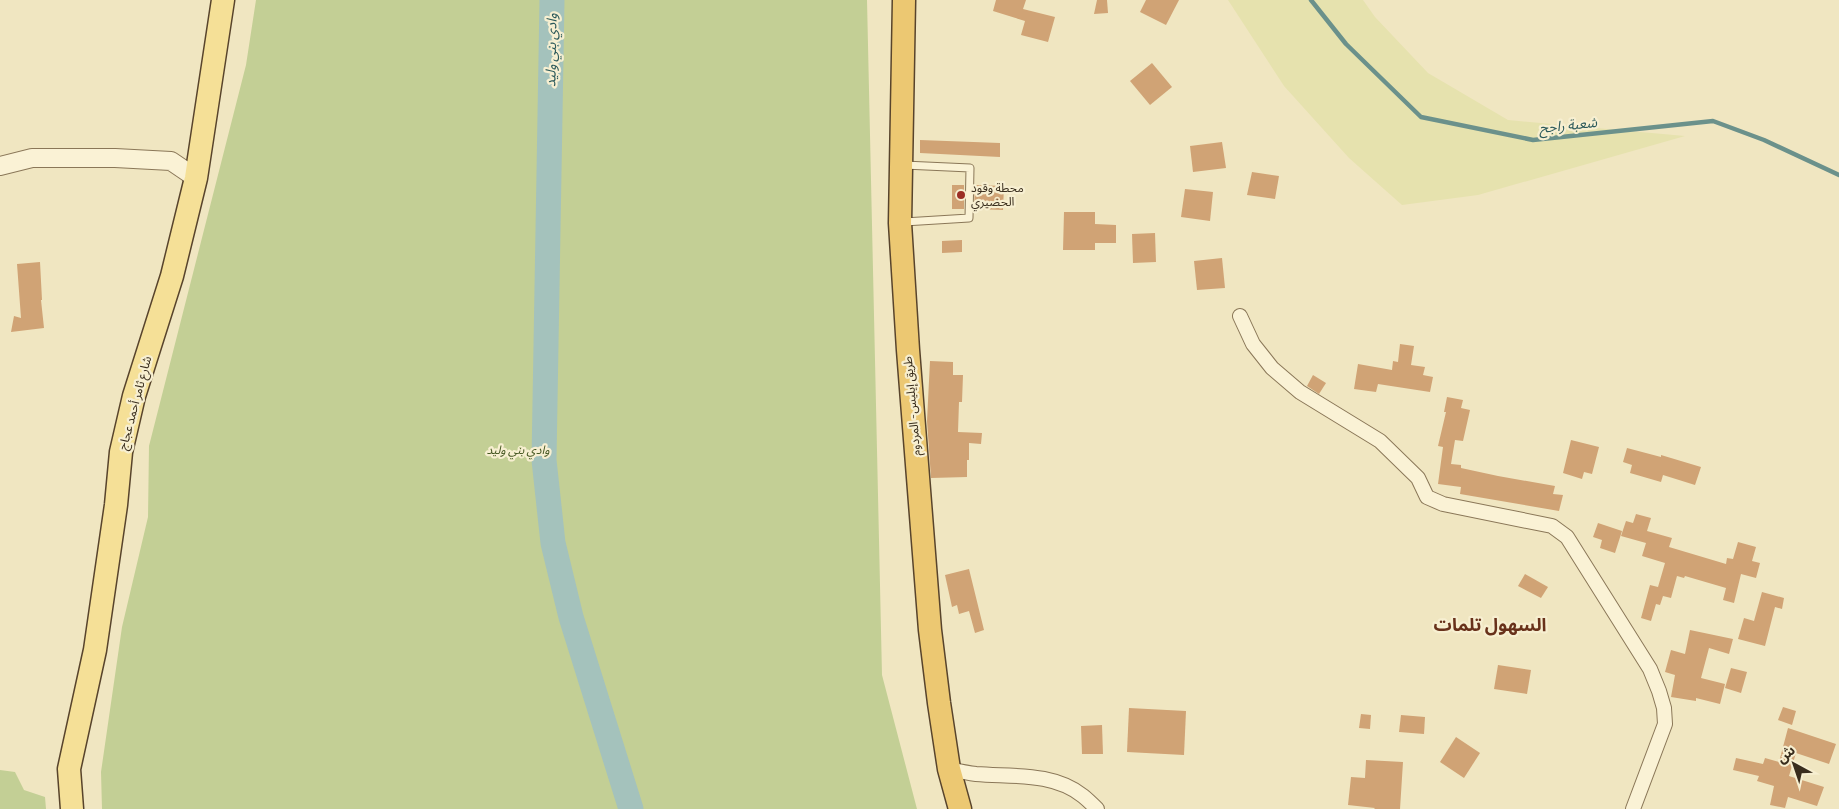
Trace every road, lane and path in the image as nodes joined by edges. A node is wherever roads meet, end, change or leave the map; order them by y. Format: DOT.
graph roads {
  1 [pos="223,0"];
  2 [pos="904,0"];
  3 [pos="901,165"];
  4 [pos="0,166"];
  5 [pos="196,178"];
  6 [pos="900,222"];
  7 [pos="1240,316"];
  8 [pos="949,769"];
  9 [pos="72,809"];
  10 [pos="960,809"];
  11 [pos="1097,809"];
  12 [pos="1633,809"];
  1 -- 5 [label="main road, شارع ثامر أحمد عجاج"];
  2 -- 3 [label="highway, طريق إيليس- المردوم"];
  3 -- 6 [label="highway, طريق إيليس- المردوم"];
  3 -- 6 [label="lane"];
  4 -- 5 [label="street"];
  5 -- 9 [label="main road, شارع ثامر أحمد عجاج"];
  6 -- 8 [label="highway, طريق إيليس- المردوم"];
  7 -- 12 [label="street"];
  8 -- 10 [label="highway, طريق إيليس- المردوم"];
  8 -- 11 [label="street"];
}
